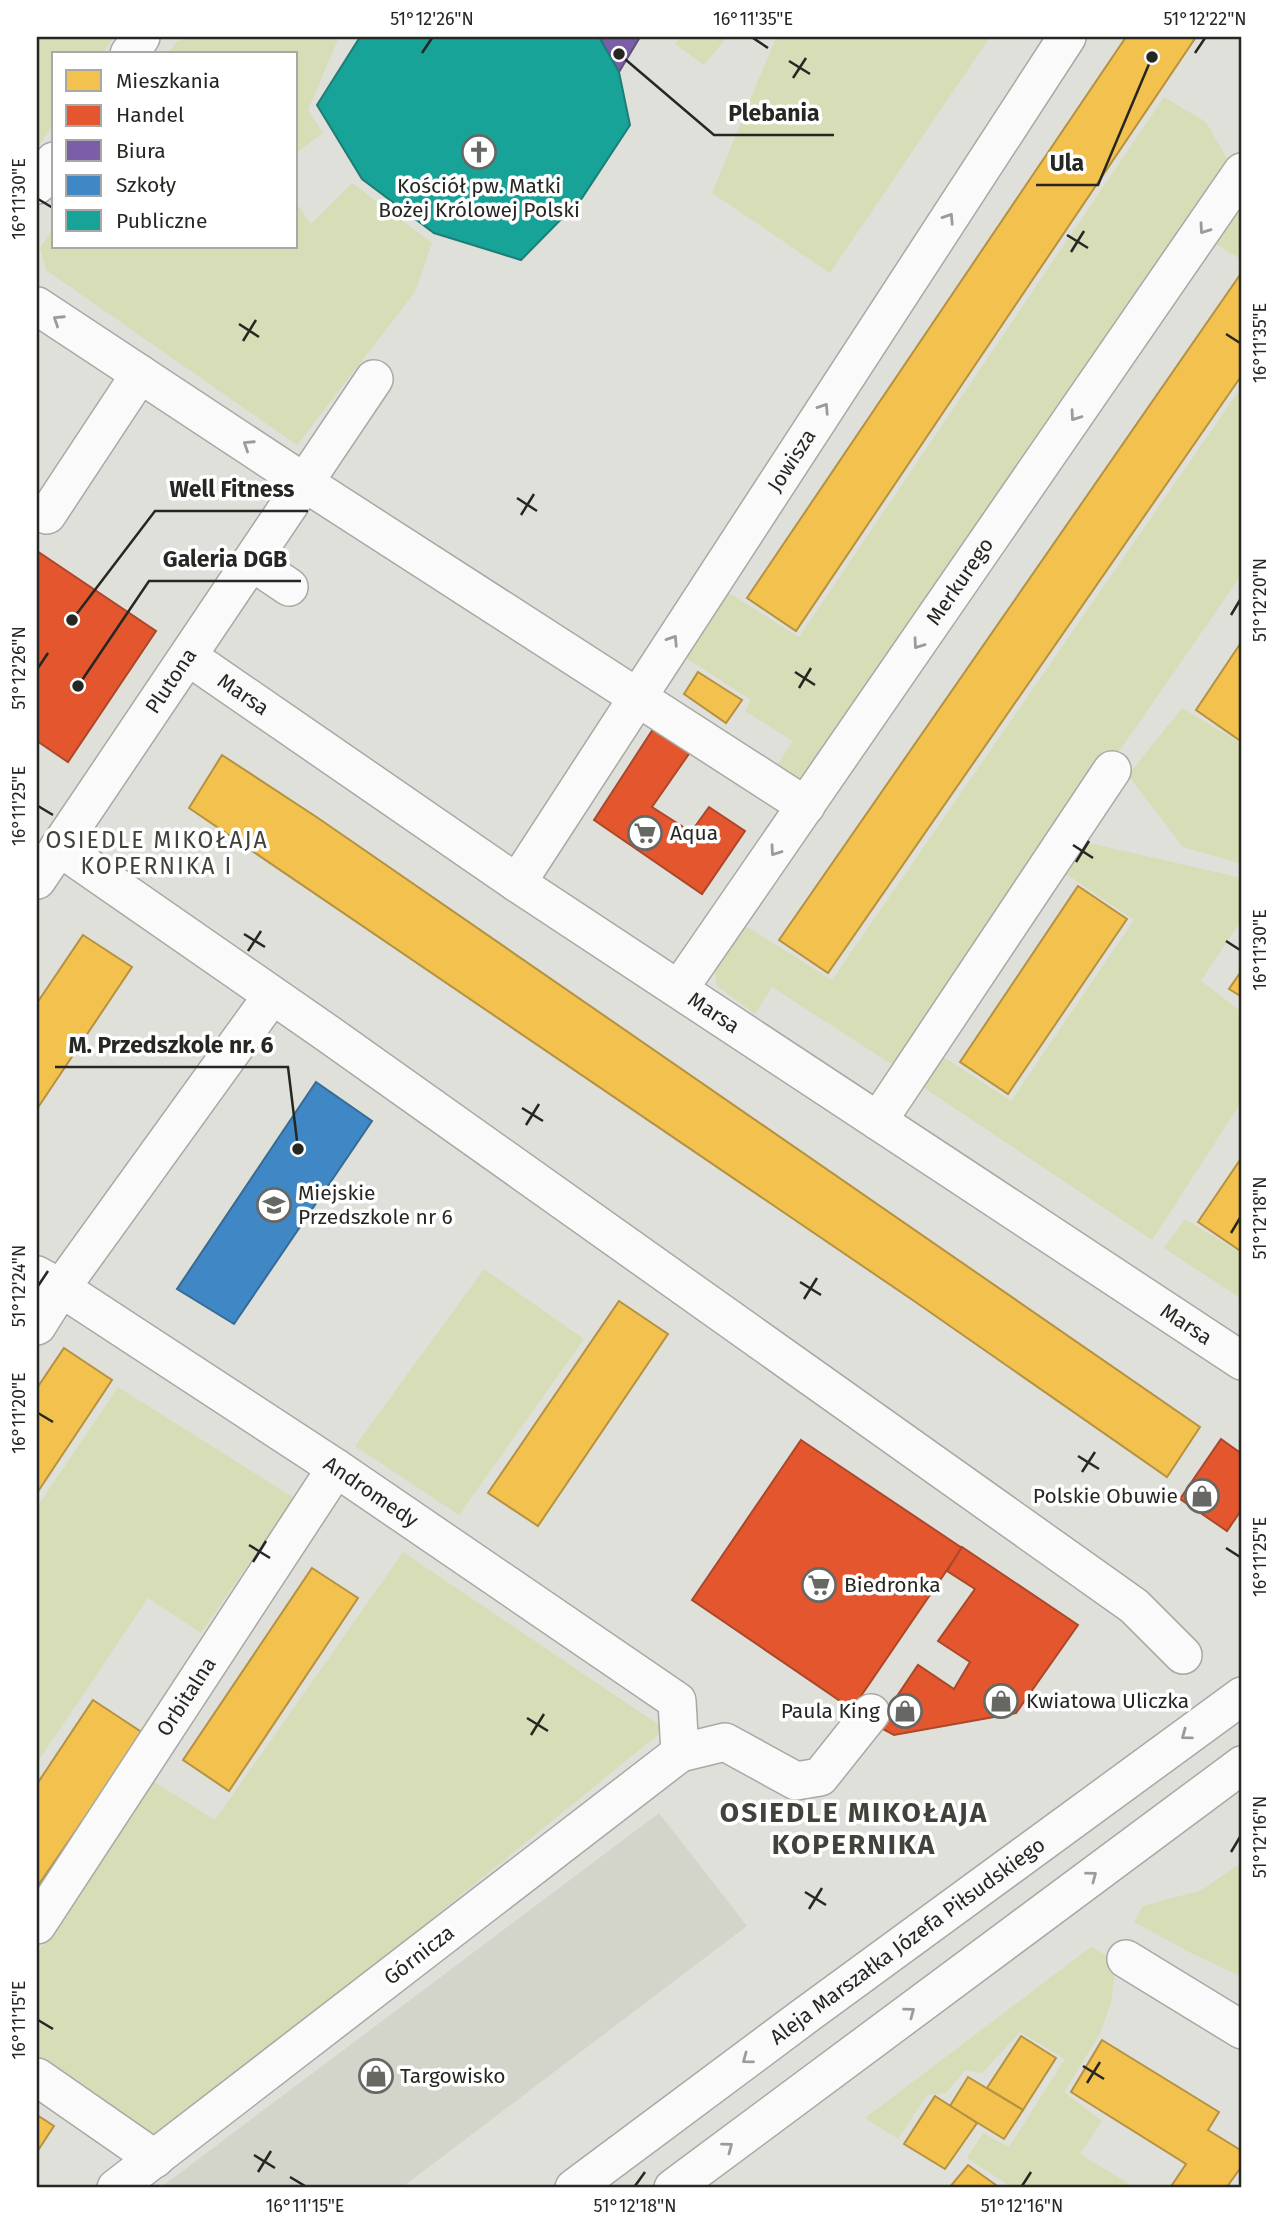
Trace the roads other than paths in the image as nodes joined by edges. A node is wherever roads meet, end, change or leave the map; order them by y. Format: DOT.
graph roads {
  1 [pos="141,37"];
  2 [pos="1067,37"];
  3 [pos="130,52"];
  4 [pos="52,163"];
  5 [pos="1242,172"];
  6 [pos="37,186"];
  7 [pos="37,306"];
  8 [pos="140,374"];
  9 [pos="374,379"];
  10 [pos="305,483"];
  11 [pos="47,515"];
  12 [pos="251,562"];
  13 [pos="289,587"];
  14 [pos="189,657"];
  15 [pos="636,697"];
  16 [pos="1112,770"];
  17 [pos="806,806"];
  18 [pos="59,847"];
  19 [pos="37,880"];
  20 [pos="516,883"];
  21 [pos="680,989"];
  22 [pos="271,997"];
  23 [pos="878,1121"];
  24 [pos="49,1282"];
  25 [pos="37,1326"];
  26 [pos="1242,1361"];
  27 [pos="336,1468"];
  28 [pos="1182,1655"];
  29 [pos="1242,1696"];
  30 [pos="871,1713"];
  31 [pos="680,1753"];
  32 [pos="1242,1765"];
  33 [pos="37,1925"];
  34 [pos="1126,1959"];
  35 [pos="1242,2030"];
  36 [pos="37,2077"];
  37 [pos="155,2159"];
  38 [pos="116,2188"];
  39 [pos="574,2188"];
  40 [pos="673,2188"];
  1 -- 3 [label="street"];
  15 -- 2 [label="street, Jowisza, one-way"];
  4 -- 6 [label="street"];
  5 -- 17 [label="street, Merkurego, one-way"];
  8 -- 7 [label="street, one-way"];
  10 -- 8 [label="street, one-way"];
  8 -- 11 [label="street"];
  9 -- 10 [label="street, Plutona"];
  10 -- 12 [label="street, Plutona"];
  10 -- 15 [label="street"];
  12 -- 13 [label="street"];
  12 -- 14 [label="street, Plutona"];
  14 -- 18 [label="street, Plutona"];
  14 -- 20 [label="street, Marsa"];
  15 -- 17 [label="street"];
  15 -- 20 [label="street, Jowisza"];
  16 -- 23 [label="street"];
  17 -- 21 [label="street, Merkurego, one-way"];
  18 -- 19 [label="street, Plutona"];
  18 -- 22 [label="street"];
  20 -- 21 [label="street, Marsa"];
  21 -- 23 [label="street, Marsa"];
  22 -- 24 [label="street"];
  22 -- 28 [label="street"];
  23 -- 26 [label="street, Marsa"];
  24 -- 25 [label="street"];
  24 -- 27 [label="street, Andromedy"];
  27 -- 31 [label="street, Andromedy"];
  27 -- 33 [label="street, Orbitalna"];
  29 -- 39 [label="street, Aleja Marszałka Józefa Piłsudskiego, one-way"];
  30 -- 31 [label="street"];
  31 -- 37 [label="street, Górnicza"];
  40 -- 32 [label="street, one-way"];
  34 -- 35 [label="street"];
  36 -- 37 [label="street"];
  37 -- 38 [label="street, Górnicza"];
}
